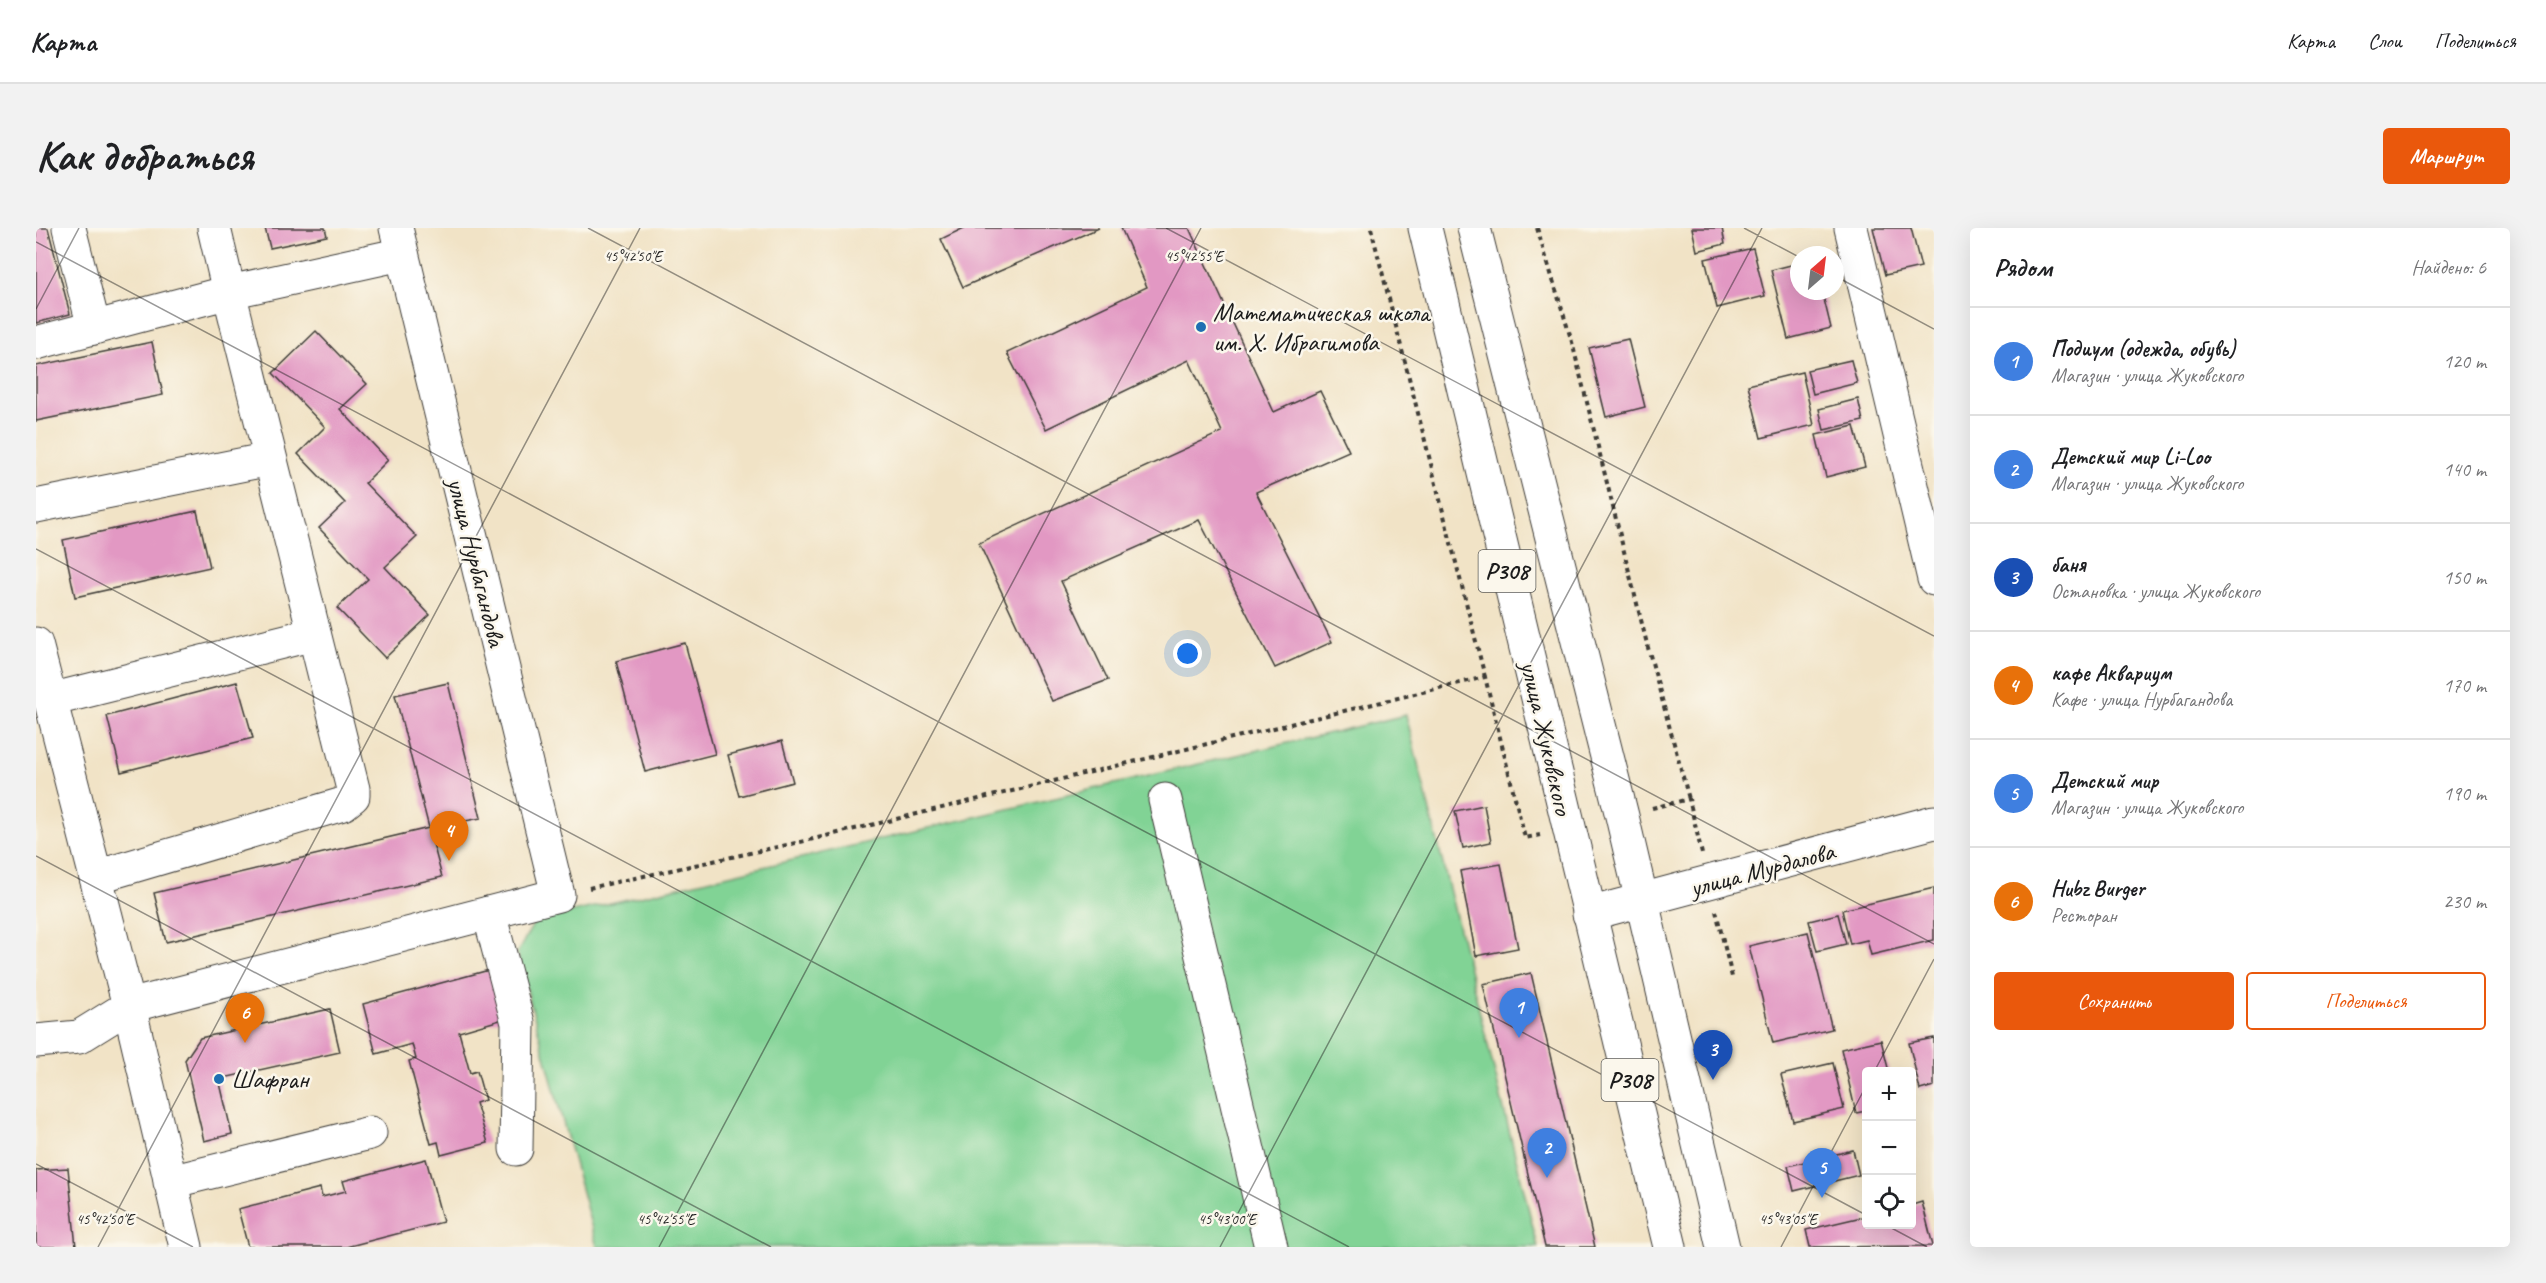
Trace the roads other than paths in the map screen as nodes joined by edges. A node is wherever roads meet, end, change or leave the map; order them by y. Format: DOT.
graph roads {
  1 [pos="69,228"];
  2 [pos="214,228"];
  3 [pos="1425,228"];
  4 [pos="1474,228"];
  5 [pos="1851,228"];
  6 [pos="399,241"];
  7 [pos="229,292"];
  8 [pos="94,328"];
  9 [pos="36,343"];
  10 [pos="270,459"];
  11 [pos="36,506"];
  12 [pos="1934,579"];
  13 [pos="314,634"];
  14 [pos="36,644"];
  15 [pos="50,700"];
  16 [pos="1165,800"];
  17 [pos="1934,822"];
  18 [pos="96,877"];
  19 [pos="1642,901"];
  20 [pos="489,913"];
  21 [pos="1589,914"];
  22 [pos="129,1006"];
  23 [pos="36,1041"];
  24 [pos="370,1133"];
  25 [pos="516,1149"];
  26 [pos="170,1182"];
  27 [pos="186,1247"];
  28 [pos="1271,1247"];
  29 [pos="1670,1247"];
  30 [pos="1723,1247"];
  1 -- 8 [label="street"];
  2 -- 7 [label="street"];
  3 -- 21 [label="street, улица Жуковского / P308"];
  4 -- 19 [label="street, P308"];
  5 -- 12 [label="street"];
  6 -- 7 [label="street"];
  6 -- 20 [label="street, улица Нурбагандова"];
  7 -- 8 [label="street"];
  7 -- 10 [label="street"];
  8 -- 9 [label="street"];
  10 -- 11 [label="street"];
  10 -- 13 [label="street"];
  13 -- 15 [label="street"];
  13 -- 18 [label="street"];
  14 -- 15 [label="street"];
  15 -- 18 [label="street"];
  16 -- 28 [label="street"];
  17 -- 19 [label="street, улица Мурдалова"];
  18 -- 22 [label="street"];
  19 -- 21 [label="street, улица Мурдалова"];
  19 -- 30 [label="street, P308"];
  20 -- 22 [label="street"];
  20 -- 25 [label="street"];
  21 -- 29 [label="street, улица Жуковского / P308"];
  22 -- 23 [label="street"];
  22 -- 26 [label="street"];
  24 -- 26 [label="street"];
  26 -- 27 [label="street"];
}
